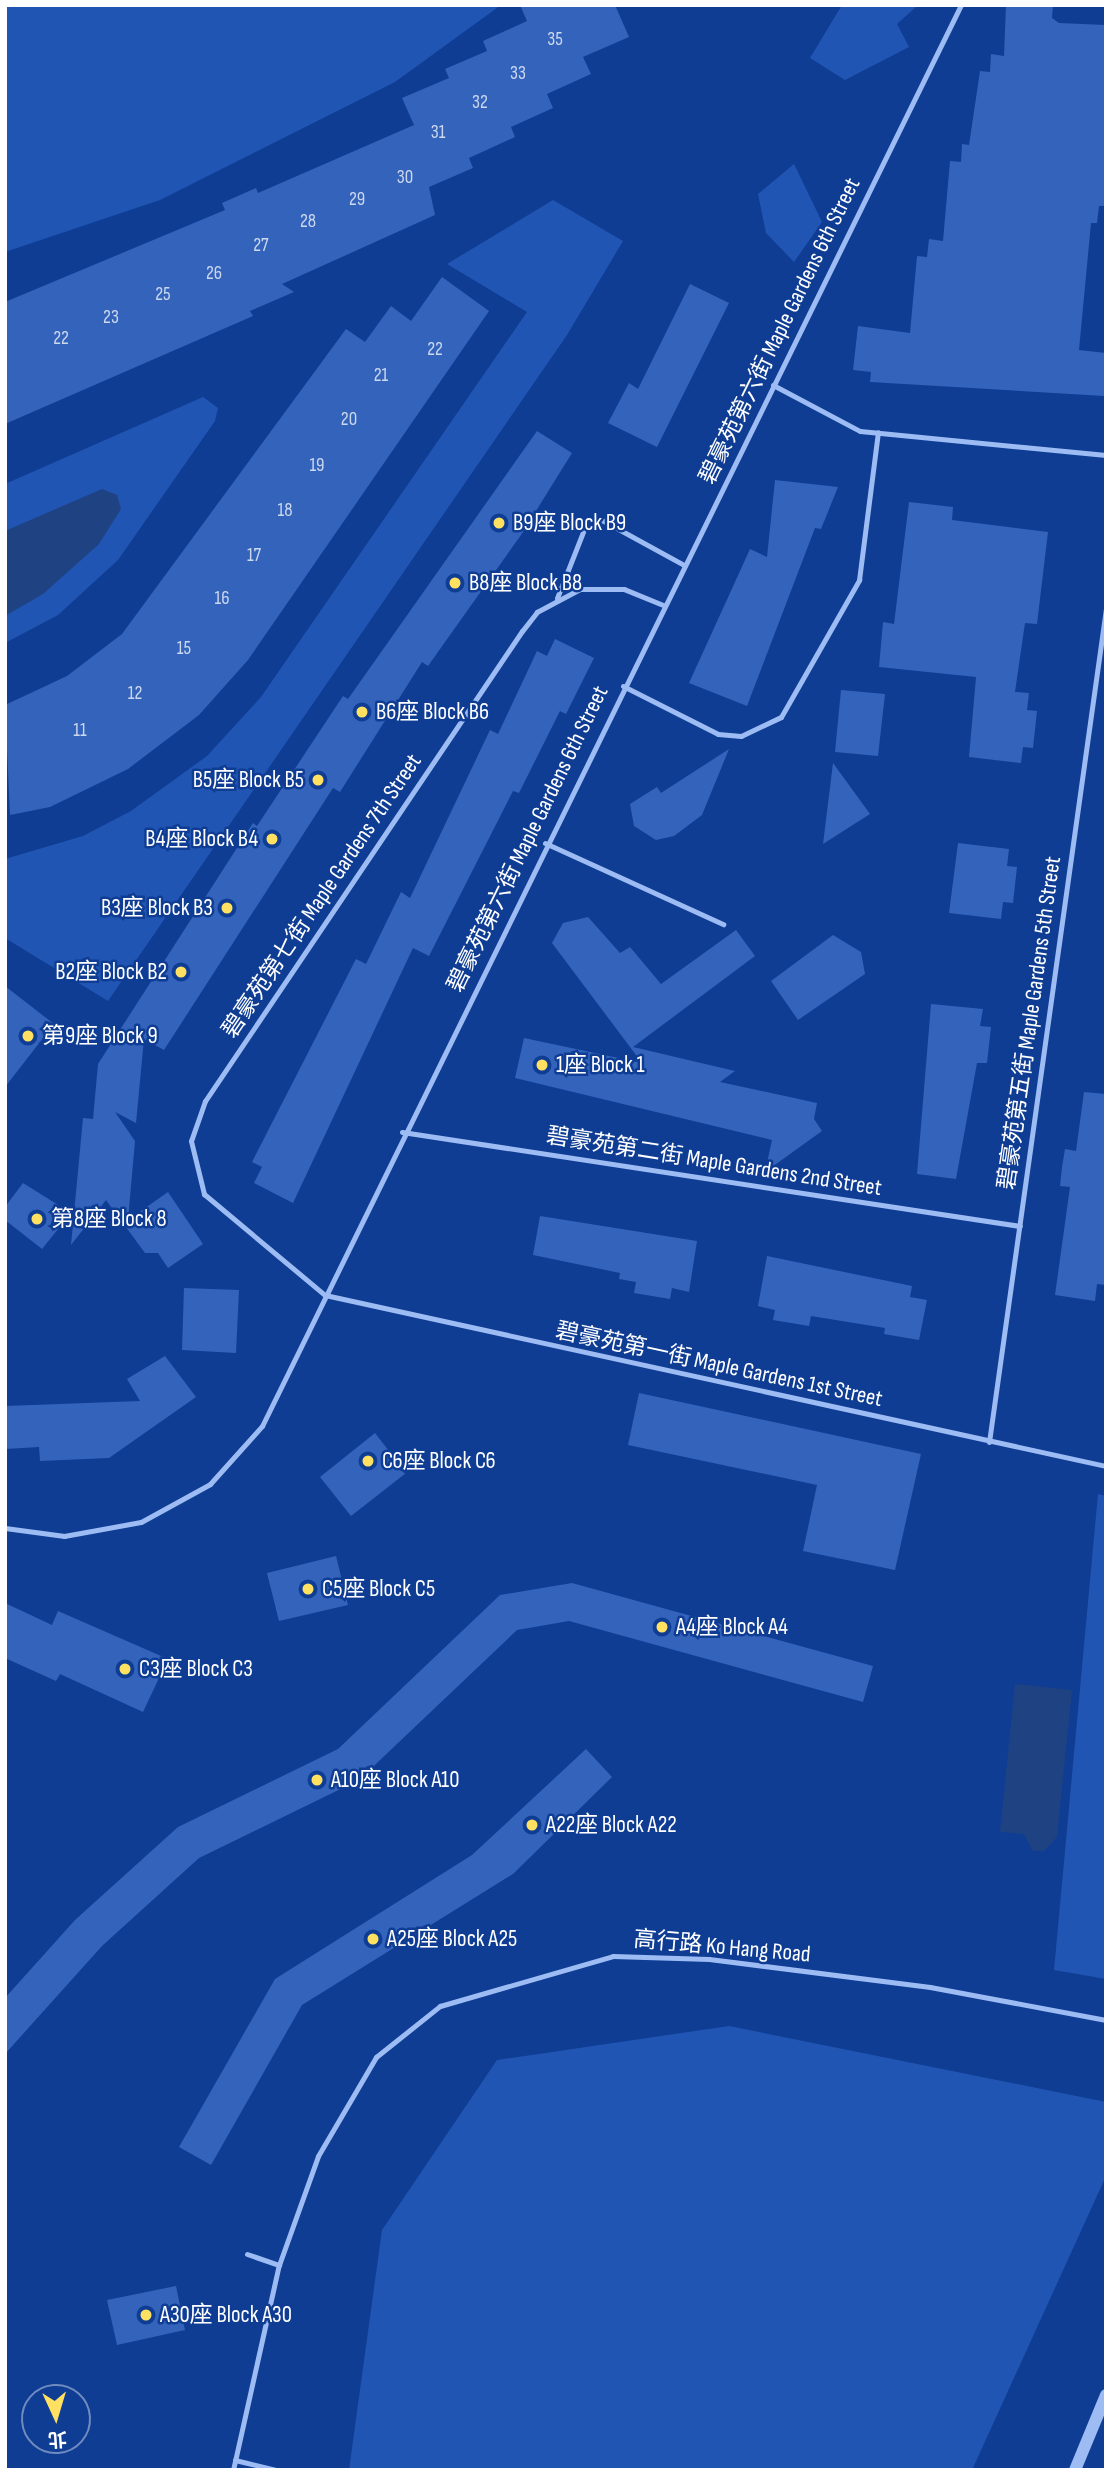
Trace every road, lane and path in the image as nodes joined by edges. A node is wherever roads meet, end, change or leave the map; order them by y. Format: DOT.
graph roads {
  1 [pos="961,5"];
  2 [pos="773,385"];
  3 [pos="878,432"];
  4 [pos="1106,455"];
  5 [pos="684,565"];
  6 [pos="557,598"];
  7 [pos="663,605"];
  8 [pos="1106,608"];
  9 [pos="623,686"];
  10 [pos="545,843"];
  11 [pos="723,924"];
  12 [pos="402,1132"];
  13 [pos="1020,1226"];
  14 [pos="325,1296"];
  15 [pos="989,1442"];
  16 [pos="1106,1466"];
  17 [pos="5,1528"];
  18 [pos="1106,2020"];
  19 [pos="247,2254"];
  20 [pos="279,2265"];
  21 [pos="1106,2395"];
  22 [pos="235,2460"];
  23 [pos="233,2470"];
  24 [pos="276,2470"];
  25 [pos="1075,2470"];
  1 -- 2 [label="lane, 碧豪苑第六街 Maple Gardens 6th Street"];
  2 -- 3 [label="lane"];
  2 -- 5 [label="lane, 碧豪苑第六街 Maple Gardens 6th Street"];
  3 -- 4 [label="lane"];
  3 -- 9 [label="lane"];
  5 -- 6 [label="lane"];
  5 -- 7 [label="lane, 碧豪苑第六街 Maple Gardens 6th Street"];
  6 -- 7 [label="lane, 碧豪苑第七街 Maple Gardens 7th Street"];
  6 -- 14 [label="lane, 碧豪苑第七街 Maple Gardens 7th Street"];
  7 -- 9 [label="lane, 碧豪苑第六街 Maple Gardens 6th Street"];
  8 -- 13 [label="lane, 碧豪苑第五街 Maple Gardens 5th Street"];
  9 -- 10 [label="lane, 碧豪苑第六街 Maple Gardens 6th Street"];
  10 -- 11 [label="lane"];
  10 -- 12 [label="lane, 碧豪苑第六街 Maple Gardens 6th Street"];
  12 -- 13 [label="lane, 碧豪苑第二街 Maple Gardens 2nd Street"];
  12 -- 14 [label="lane, 碧豪苑第六街 Maple Gardens 6th Street"];
  13 -- 15 [label="lane, 碧豪苑第五街 Maple Gardens 5th Street"];
  14 -- 15 [label="lane, 碧豪苑第一街 Maple Gardens 1st Street"];
  14 -- 17 [label="lane, 碧豪苑第六街 Maple Gardens 6th Street"];
  15 -- 16 [label="lane, 碧豪苑第一街 Maple Gardens 1st Street"];
  18 -- 20 [label="lane, 高行路 Ko Hang Road"];
  19 -- 20 [label="lane"];
  20 -- 22 [label="lane, 高行路 Ko Hang Road"];
  21 -- 25 [label="street"];
  22 -- 23 [label="lane, 高行路 Ko Hang Road"];
  22 -- 24 [label="lane"];
}
